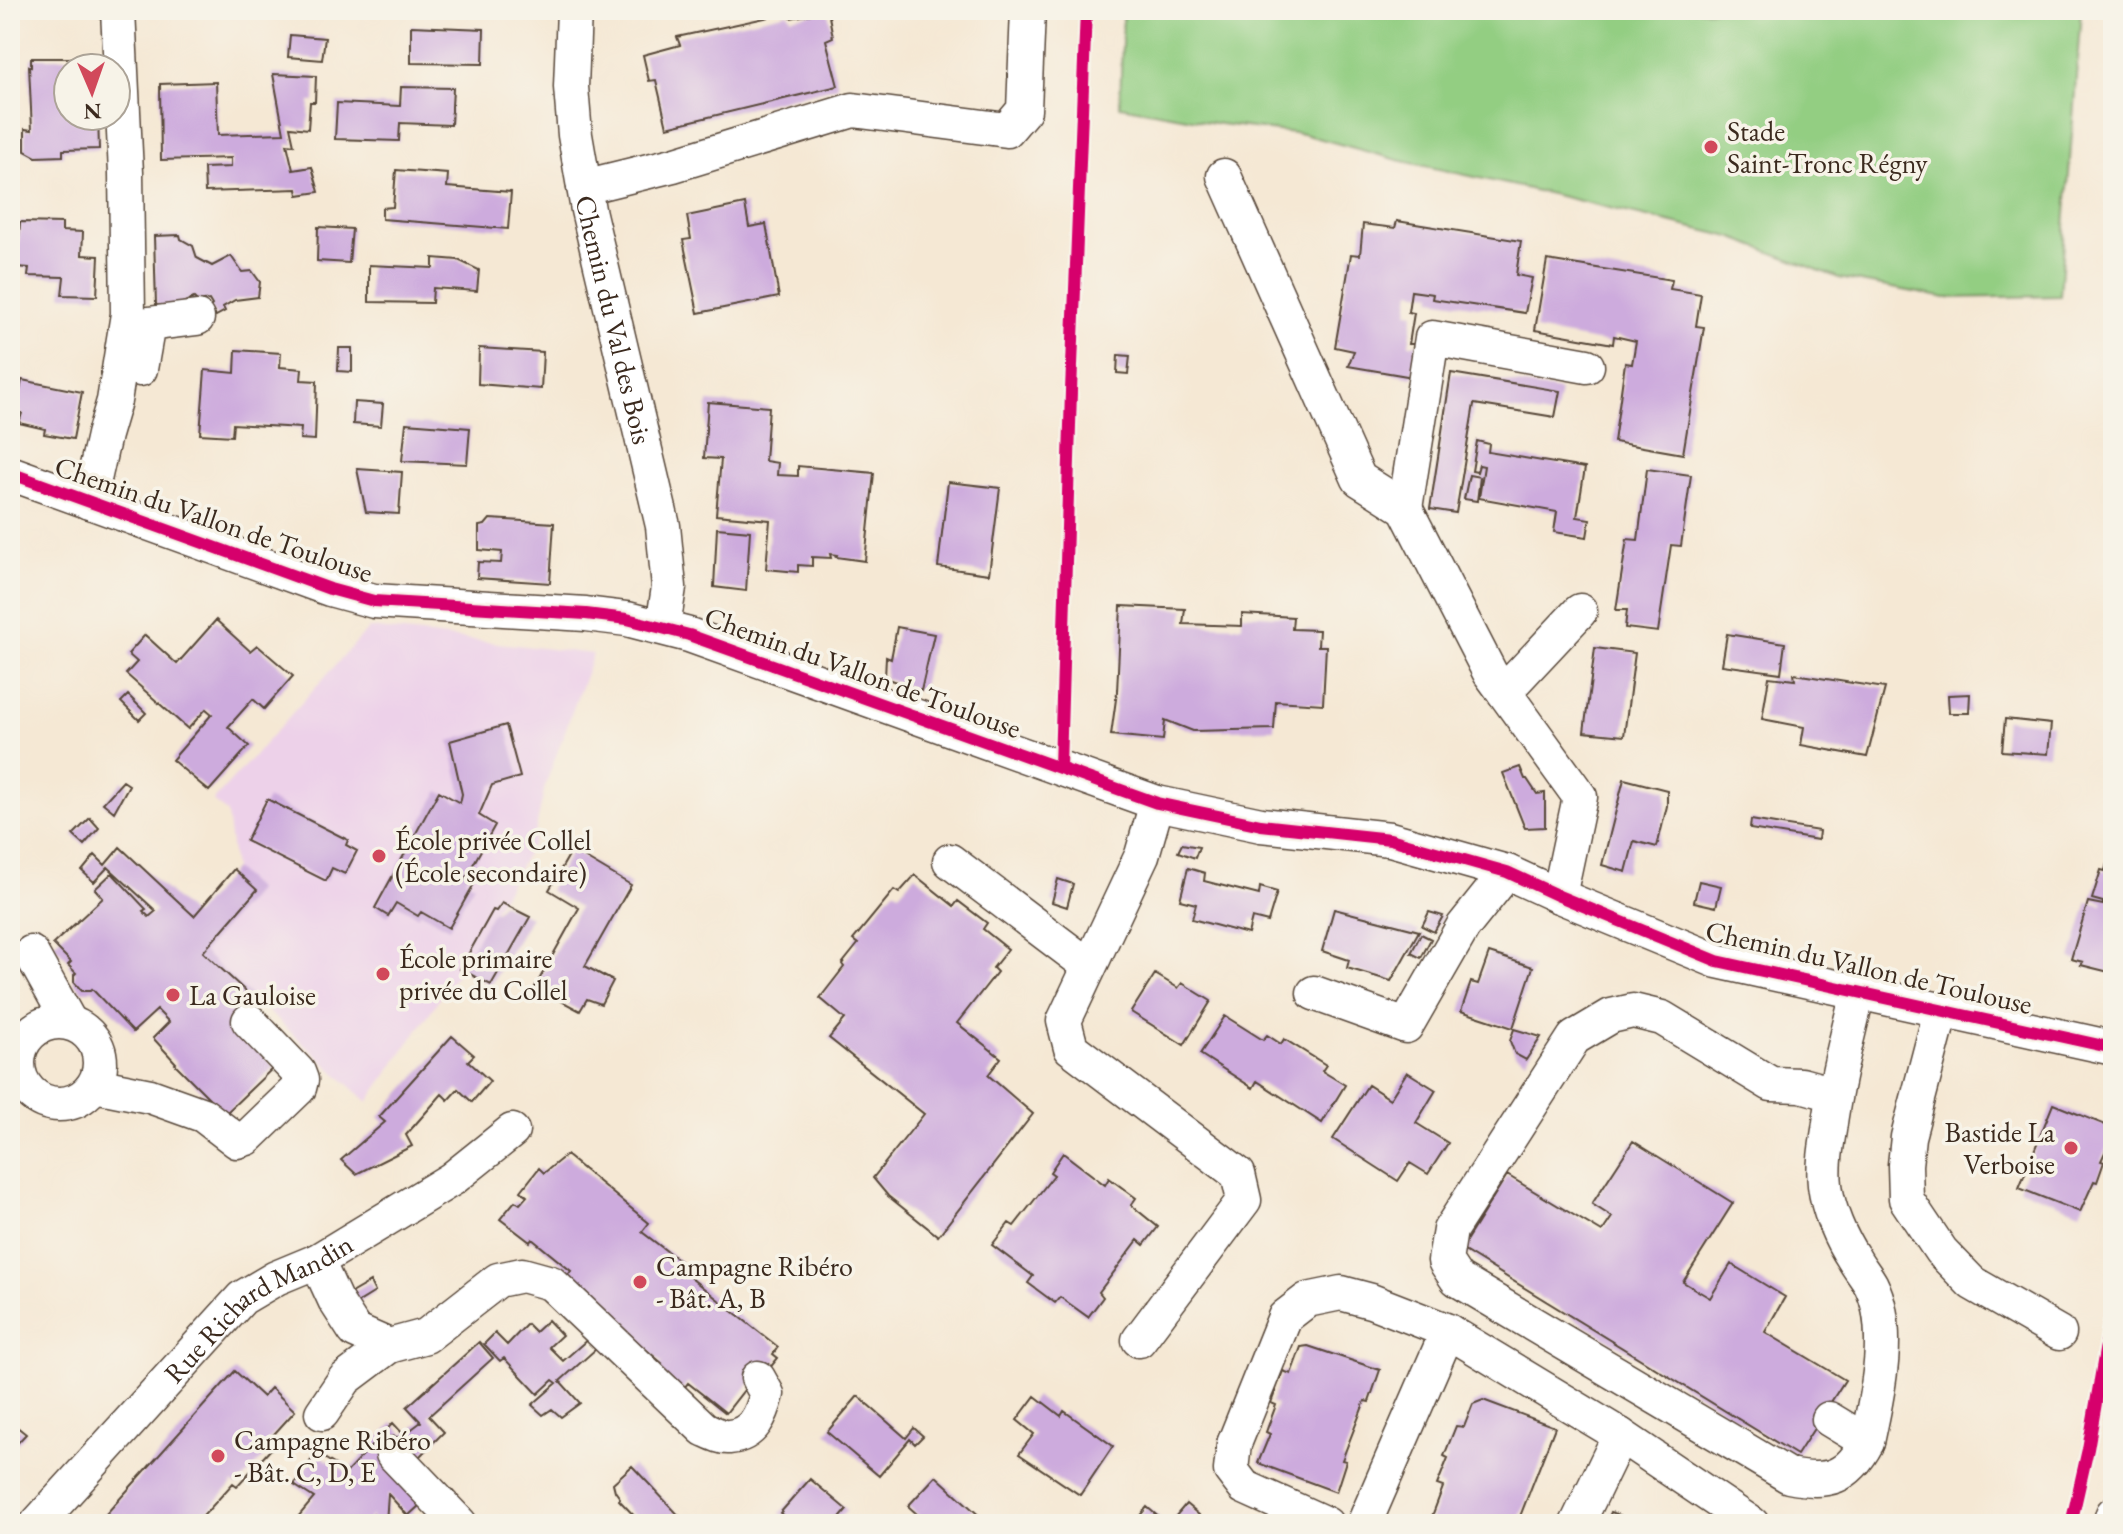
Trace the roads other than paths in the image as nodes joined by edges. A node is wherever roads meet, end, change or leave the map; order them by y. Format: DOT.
graph roads {
  1 [pos="118,10"];
  2 [pos="574,10"];
  3 [pos="1028,10"];
  4 [pos="1224,176"];
  5 [pos="584,187"];
  6 [pos="197,318"];
  7 [pos="1587,366"];
  8 [pos="10,473"];
  9 [pos="93,486"];
  10 [pos="1405,508"];
  11 [pos="1580,611"];
  12 [pos="663,627"];
  13 [pos="1504,692"];
  14 [pos="1157,803"];
  15 [pos="950,861"];
  16 [pos="1507,872"];
  17 [pos="1559,896"];
  18 [pos="31,953"];
  19 [pos="1089,966"];
  20 [pos="1858,992"];
  21 [pos="1314,993"];
  22 [pos="1941,1011"];
  23 [pos="249,1021"];
  24 [pos="70,1023"];
  25 [pos="2113,1048"];
  26 [pos="95,1085"];
  27 [pos="1834,1094"];
  28 [pos="20,1102"];
  29 [pos="512,1131"];
  30 [pos="317,1261"];
  31 [pos="1448,1331"];
  32 [pos="2059,1333"];
  33 [pos="1139,1340"];
  34 [pos="389,1346"];
  35 [pos="758,1378"];
  36 [pos="322,1413"];
  37 [pos="1829,1419"];
  38 [pos="1620,1435"];
  39 [pos="1867,1442"];
  40 [pos="393,1454"];
  41 [pos="2113,1514"];
  42 [pos="1742,1521"];
  43 [pos="37,1524"];
  44 [pos="460,1524"];
  45 [pos="1326,1524"];
  46 [pos="1364,1524"];
  47 [pos="1577,1524"];
  48 [pos="2110,1524"];
  1 -- 9 [label="street"];
  2 -- 5 [label="street, Chemin du Val des Bois"];
  3 -- 5 [label="street"];
  4 -- 10 [label="street"];
  5 -- 12 [label="street, Chemin du Val des Bois"];
  6 -- 9 [label="street"];
  7 -- 10 [label="street"];
  8 -- 9 [label="street, Chemin du Vallon de Toulouse"];
  9 -- 12 [label="street, Chemin du Vallon de Toulouse"];
  10 -- 13 [label="street"];
  11 -- 13 [label="street"];
  12 -- 14 [label="street, Chemin du Vallon de Toulouse"];
  13 -- 17 [label="street"];
  14 -- 16 [label="street, Chemin du Vallon de Toulouse"];
  14 -- 19 [label="street"];
  15 -- 19 [label="street"];
  16 -- 17 [label="street, Chemin du Vallon de Toulouse"];
  16 -- 21 [label="street"];
  17 -- 20 [label="street, Chemin du Vallon de Toulouse"];
  18 -- 24 [label="street"];
  19 -- 33 [label="street"];
  20 -- 22 [label="street, Chemin du Vallon de Toulouse"];
  20 -- 27 [label="street"];
  22 -- 25 [label="street, Chemin du Vallon de Toulouse"];
  22 -- 32 [label="street"];
  23 -- 26 [label="street"];
  24 -- 26 [label="street"];
  24 -- 28 [label="street"];
  26 -- 28 [label="street"];
  27 -- 39 [label="street"];
  27 -- 39 [label="street"];
  29 -- 30 [label="street, Rue Richard Mandin"];
  30 -- 34 [label="street"];
  30 -- 43 [label="street, Rue Richard Mandin"];
  31 -- 38 [label="street"];
  31 -- 45 [label="street"];
  31 -- 46 [label="street"];
  34 -- 35 [label="street"];
  34 -- 36 [label="street"];
  37 -- 39 [label="street"];
  38 -- 42 [label="street"];
  38 -- 47 [label="street"];
  40 -- 44 [label="street"];
  41 -- 48 [label="street"];
}
